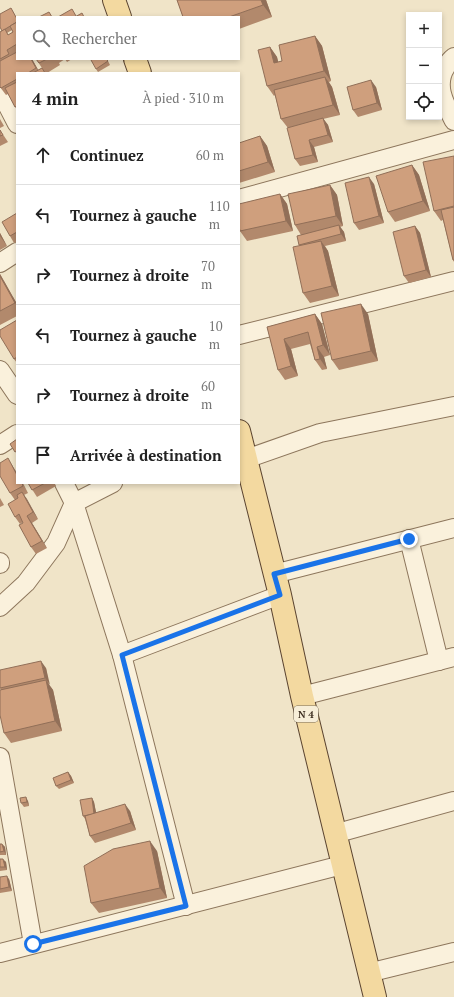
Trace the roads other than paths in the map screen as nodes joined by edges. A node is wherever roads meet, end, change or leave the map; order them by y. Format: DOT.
graph roads {
  1 [pos="114,0"];
  2 [pos="120,16"];
  3 [pos="454,57"];
  4 [pos="135,60"];
  5 [pos="140,72"];
  6 [pos="0,91"];
  7 [pos="454,121"];
  8 [pos="16,122"];
  9 [pos="454,140"];
  10 [pos="240,199"];
  11 [pos="16,253"];
  12 [pos="0,262"];
  13 [pos="454,281"];
  14 [pos="240,335"];
  15 [pos="0,370"];
  16 [pos="16,394"];
  17 [pos="454,406"];
  18 [pos="16,435"];
  19 [pos="240,435"];
  20 [pos="0,445"];
  21 [pos="246,459"];
  22 [pos="64,484"];
  23 [pos="112,484"];
  24 [pos="74,503"];
  25 [pos="454,528"];
  26 [pos="409,539"];
  27 [pos="274,574"];
  28 [pos="280,595"];
  29 [pos="0,607"];
  30 [pos="122,655"];
  31 [pos="447,659"];
  32 [pos="302,696"];
  33 [pos="0,757"];
  34 [pos="454,801"];
  35 [pos="334,834"];
  36 [pos="342,865"];
  37 [pos="186,906"];
  38 [pos="33,944"];
  39 [pos="454,952"];
  40 [pos="0,953"];
  41 [pos="368,973"];
  42 [pos="375,997"];
  1 -- 2 [label="main road"];
  3 -- 7 [label="street"];
  4 -- 5 [label="main road"];
  6 -- 8 [label="street"];
  9 -- 10 [label="street"];
  11 -- 12 [label="street"];
  13 -- 14 [label="street"];
  15 -- 16 [label="street"];
  17 -- 21 [label="street"];
  18 -- 20 [label="street"];
  19 -- 21 [label="main road, N 4"];
  21 -- 27 [label="main road, N 4"];
  22 -- 24 [label="street"];
  23 -- 24 [label="street"];
  24 -- 29 [label="street"];
  24 -- 30 [label="street"];
  25 -- 26 [label="street"];
  26 -- 27 [label="street"];
  26 -- 31 [label="street"];
  27 -- 28 [label="main road, N 4"];
  28 -- 30 [label="street"];
  28 -- 32 [label="main road, N 4"];
  30 -- 37 [label="street"];
  31 -- 32 [label="street"];
  32 -- 35 [label="main road, N 4"];
  33 -- 38 [label="street"];
  34 -- 35 [label="street"];
  35 -- 36 [label="main road, N 4"];
  36 -- 37 [label="street"];
  36 -- 41 [label="main road, N 4"];
  37 -- 38 [label="street"];
  38 -- 40 [label="street"];
  39 -- 41 [label="street"];
  41 -- 42 [label="main road, N 4"];
}
